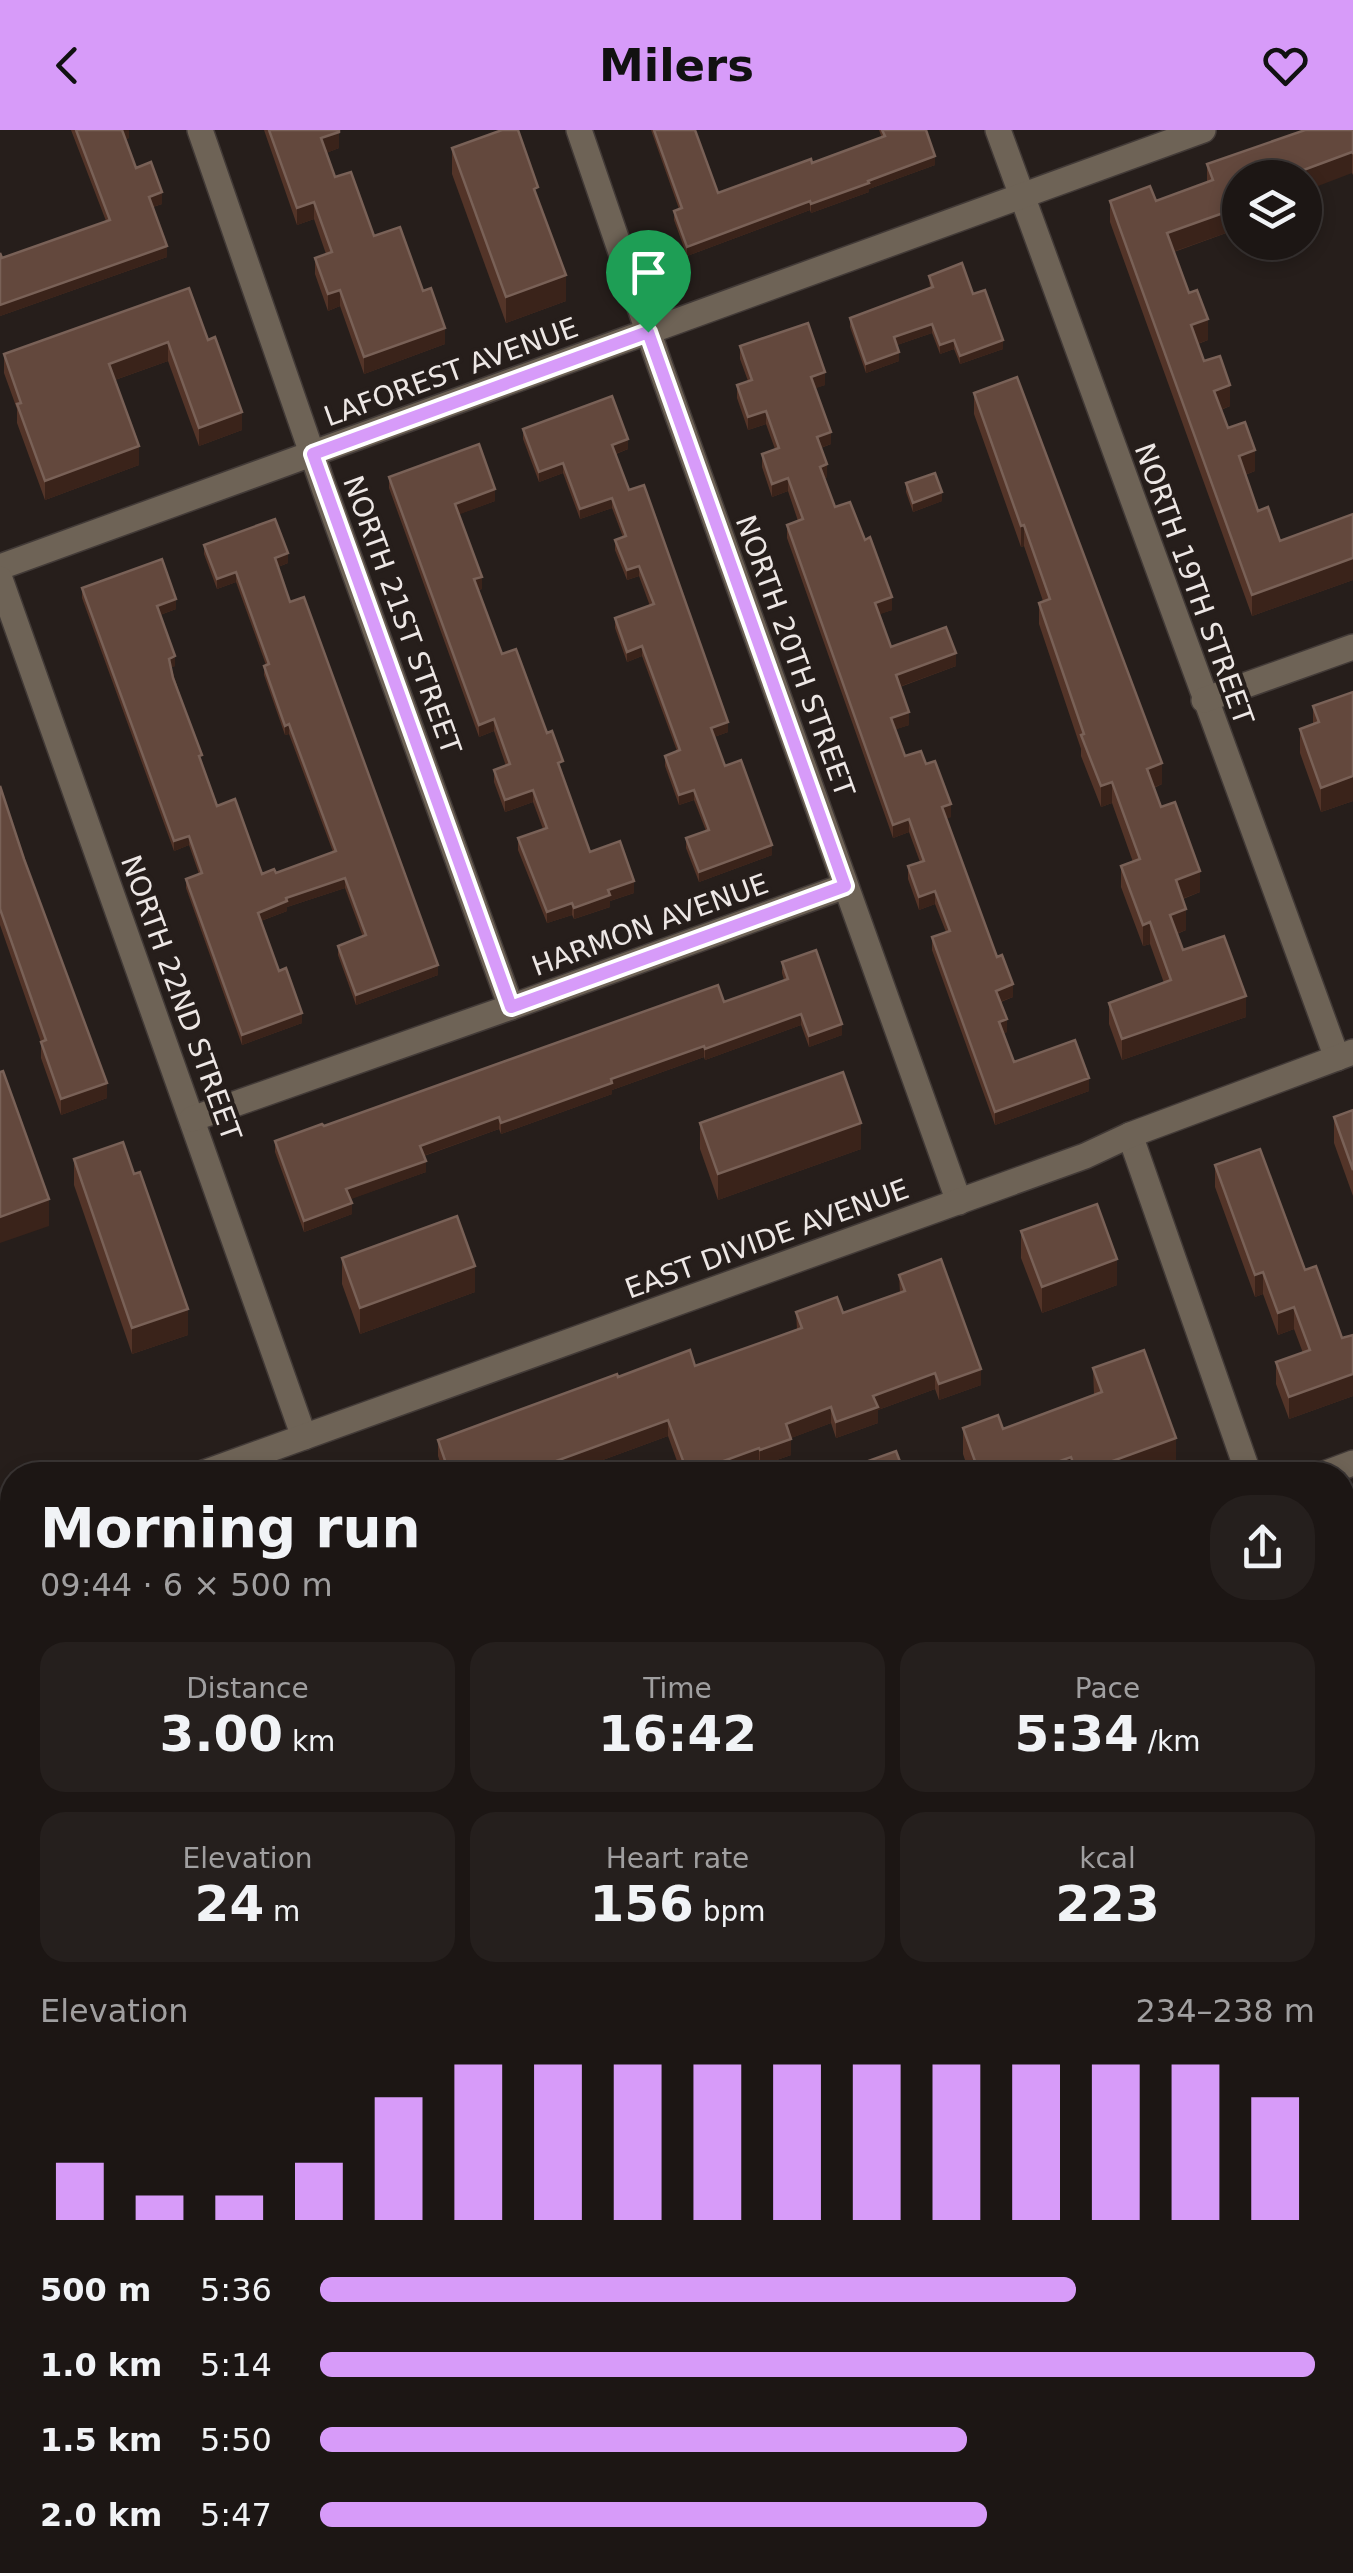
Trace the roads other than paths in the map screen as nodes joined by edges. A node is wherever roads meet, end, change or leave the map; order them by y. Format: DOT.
graph roads {
  1 [pos="200,130"];
  2 [pos="579,130"];
  3 [pos="998,130"];
  4 [pos="1203,130"];
  5 [pos="1022,197"];
  6 [pos="648,332"];
  7 [pos="313,454"];
  8 [pos="0,567"];
  9 [pos="0,579"];
  10 [pos="1353,647"];
  11 [pos="1204,700"];
  12 [pos="845,886"];
  13 [pos="511,1007"];
  14 [pos="1345,1055"];
  15 [pos="192,1119"];
  16 [pos="1130,1135"];
  17 [pos="958,1202"];
  18 [pos="304,1437"];
  19 [pos="234,1462"];
  20 [pos="1244,1462"];
  1 -- 7 [label="street, NORTH 21ST STREET"];
  2 -- 6 [label="street, NORTH 20TH STREET"];
  3 -- 5 [label="street, NORTH 19TH STREET"];
  4 -- 5 [label="street, LAFOREST AVENUE"];
  5 -- 6 [label="street, LAFOREST AVENUE"];
  5 -- 11 [label="street, NORTH 19TH STREET"];
  6 -- 7 [label="street, LAFOREST AVENUE"];
  6 -- 12 [label="street, NORTH 20TH STREET"];
  7 -- 8 [label="street, LAFOREST AVENUE"];
  7 -- 13 [label="street, NORTH 21ST STREET"];
  9 -- 15 [label="street, NORTH 22ND STREET"];
  10 -- 11 [label="street"];
  11 -- 14 [label="street, NORTH 19TH STREET"];
  12 -- 13 [label="street, HARMON AVENUE"];
  12 -- 17 [label="street, NORTH 20TH STREET"];
  13 -- 15 [label="street, HARMON AVENUE"];
  14 -- 16 [label="street, EAST DIVIDE AVENUE"];
  15 -- 18 [label="street, NORTH 22ND STREET"];
  16 -- 17 [label="street, EAST DIVIDE AVENUE"];
  16 -- 20 [label="street"];
  17 -- 18 [label="street, EAST DIVIDE AVENUE"];
  18 -- 19 [label="street, EAST DIVIDE AVENUE"];
}
